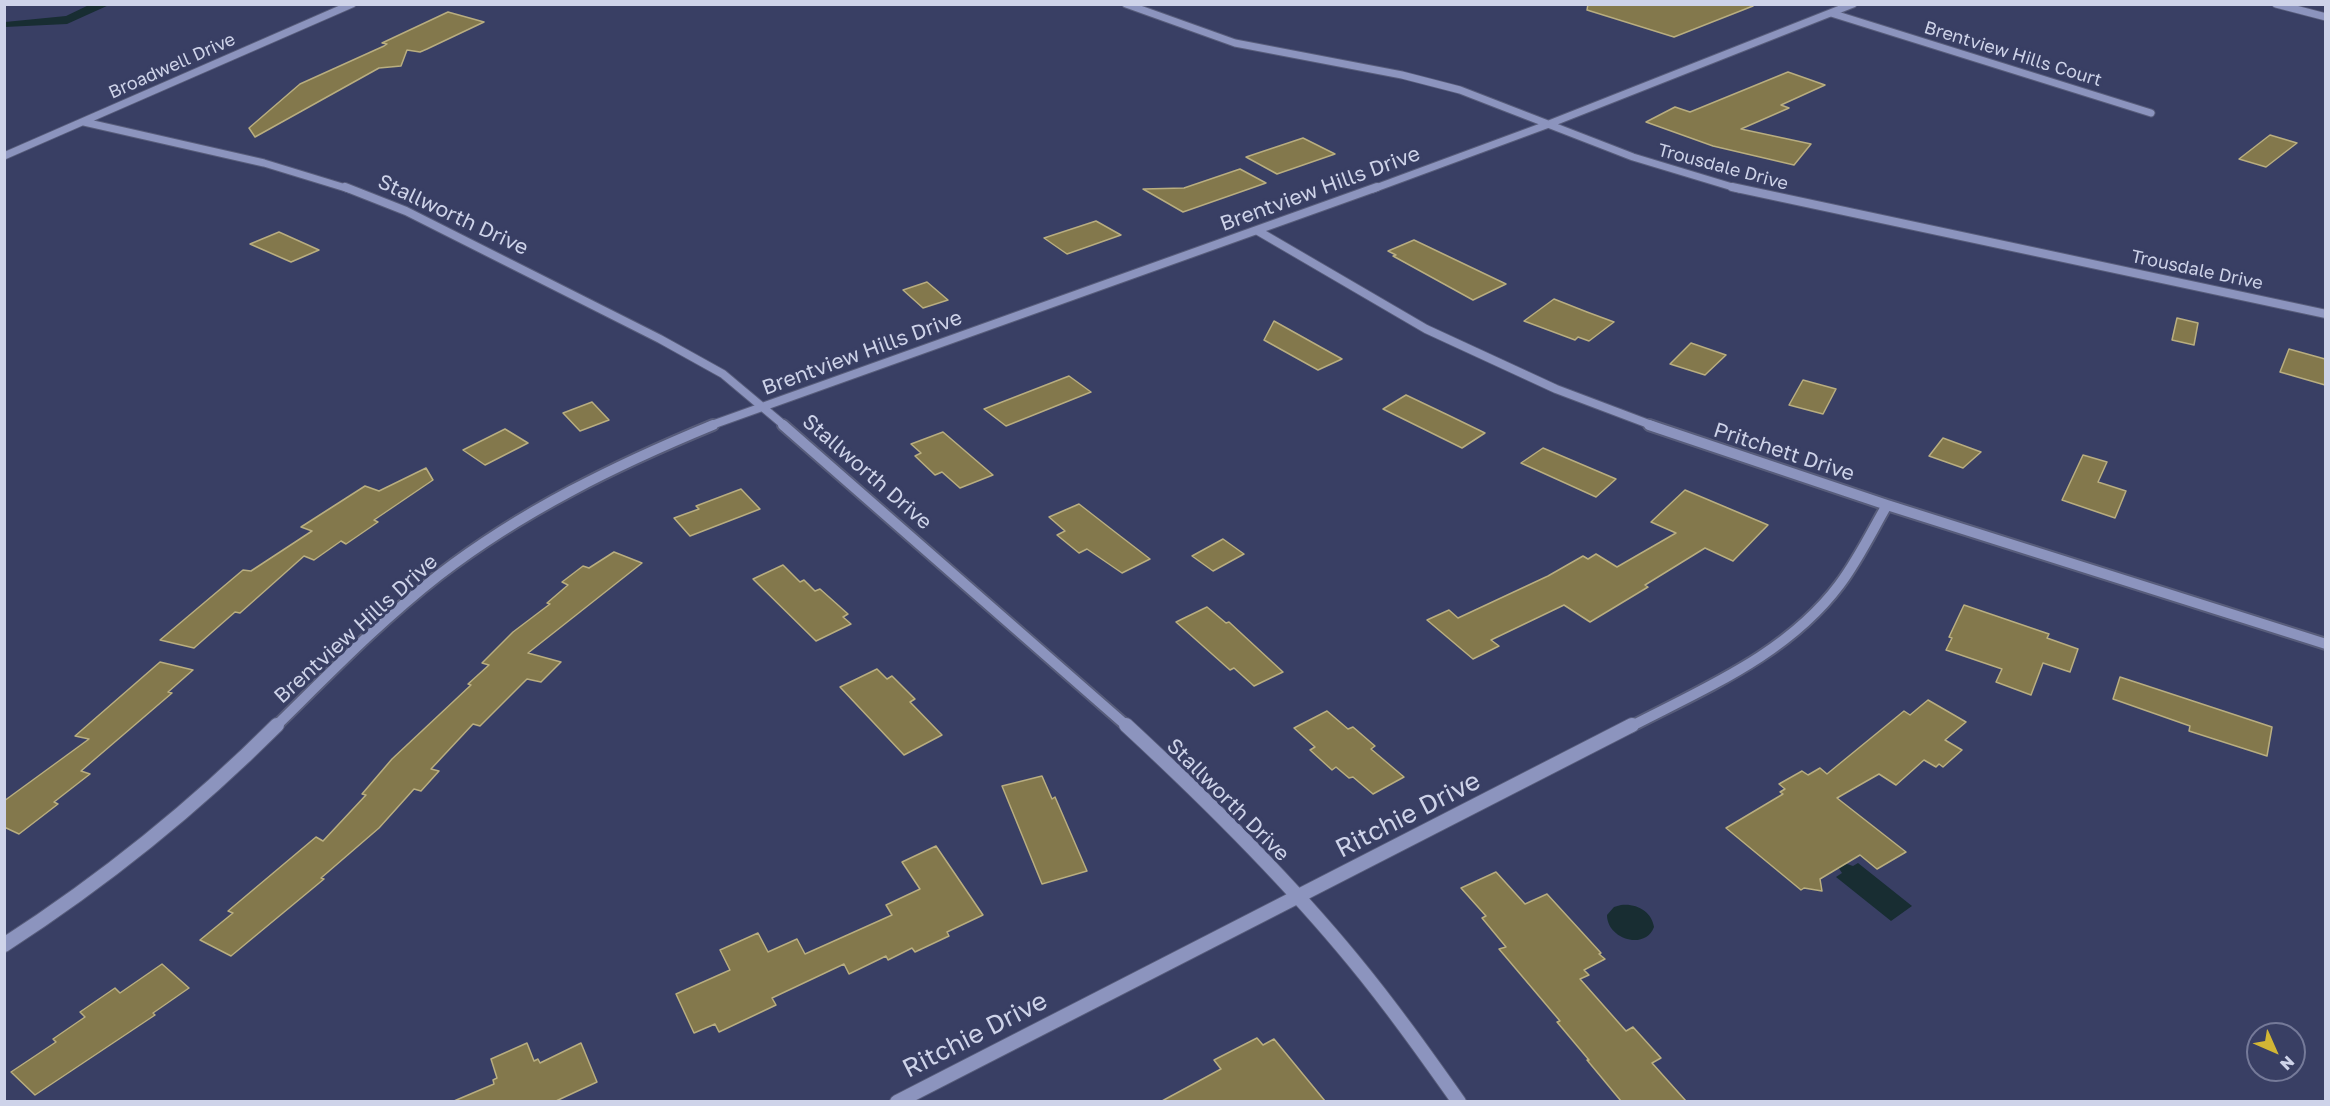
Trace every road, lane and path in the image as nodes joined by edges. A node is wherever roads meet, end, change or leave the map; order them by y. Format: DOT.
graph roads {
  1 [pos="352,4"];
  2 [pos="1126,4"];
  3 [pos="1853,4"];
  4 [pos="2276,4"];
  5 [pos="1831,13"];
  6 [pos="2325,17"];
  7 [pos="2151,113"];
  8 [pos="84,122"];
  9 [pos="1550,124"];
  10 [pos="4,156"];
  11 [pos="1258,231"];
  12 [pos="2325,314"];
  13 [pos="762,407"];
  14 [pos="1887,504"];
  15 [pos="2325,644"];
  16 [pos="1299,898"];
  17 [pos="4,945"];
  18 [pos="897,1101"];
  19 [pos="1459,1101"];
  1 -- 8 [label="street, Broadwell Drive"];
  2 -- 9 [label="street, Trousdale Drive"];
  3 -- 5 [label="street, Brentview Hills Drive"];
  4 -- 6 [label="street"];
  5 -- 7 [label="street, Brentview Hills Court"];
  5 -- 9 [label="street, Brentview Hills Drive"];
  8 -- 10 [label="street, Broadwell Drive"];
  8 -- 13 [label="street, Stallworth Drive"];
  9 -- 11 [label="street, Brentview Hills Drive"];
  9 -- 12 [label="street, Trousdale Drive"];
  11 -- 13 [label="street, Brentview Hills Drive"];
  11 -- 14 [label="street, Pritchett Drive"];
  13 -- 16 [label="street, Stallworth Drive"];
  13 -- 17 [label="street, Brentview Hills Drive"];
  14 -- 15 [label="street, Pritchett Drive"];
  14 -- 16 [label="street, Ritchie Drive"];
  16 -- 18 [label="street, Ritchie Drive"];
  16 -- 19 [label="street, Stallworth Drive"];
}
